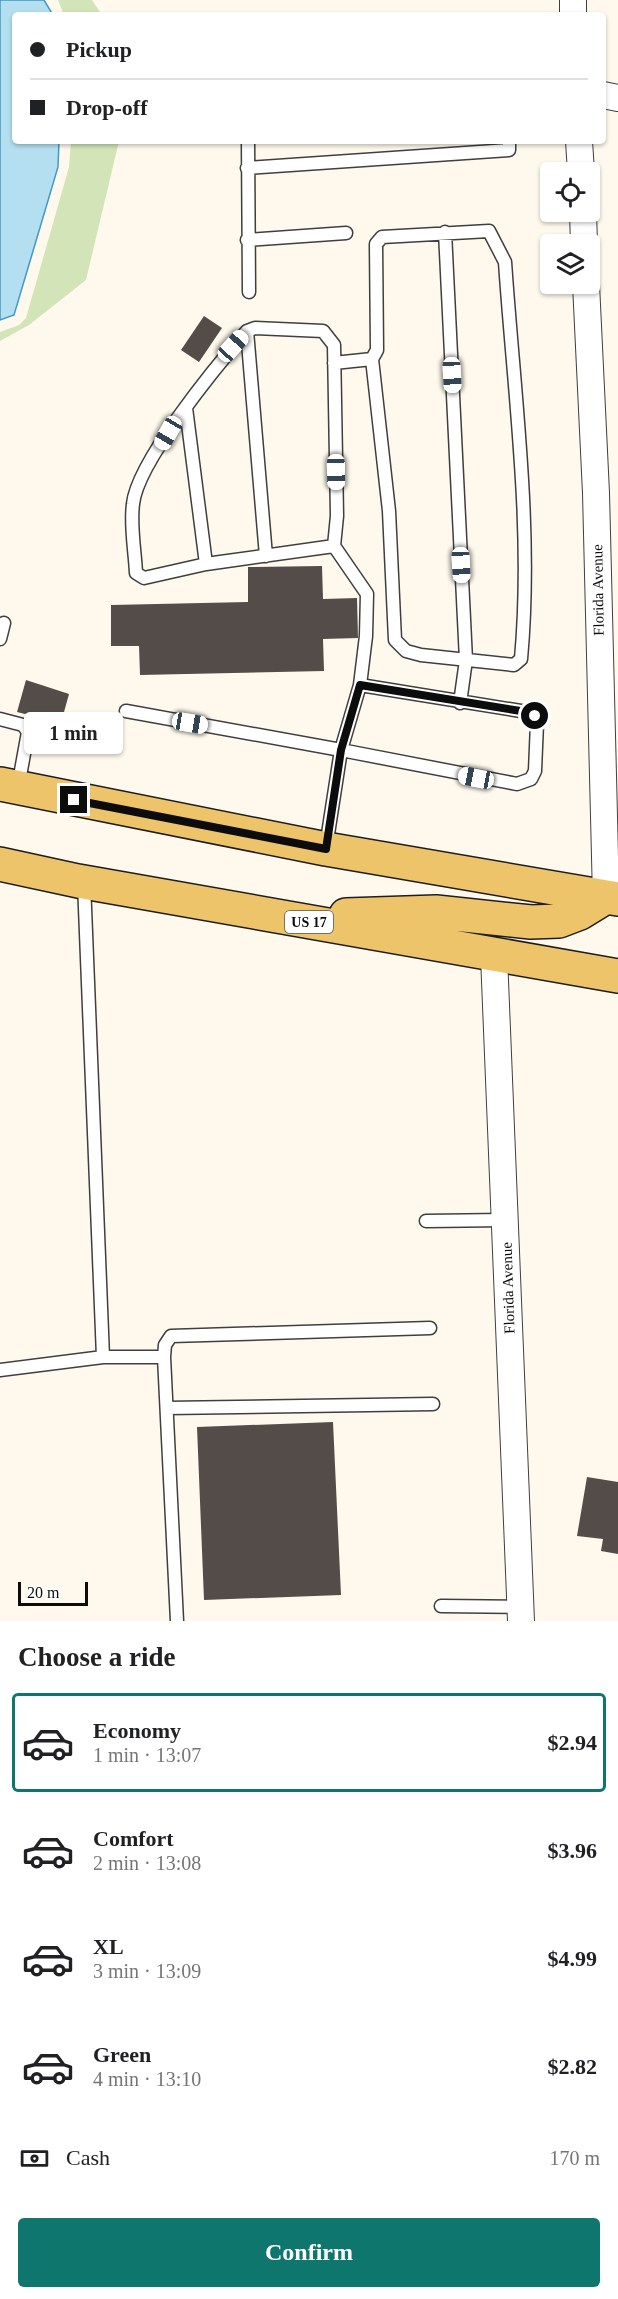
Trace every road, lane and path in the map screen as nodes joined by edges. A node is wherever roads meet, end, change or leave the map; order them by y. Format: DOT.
graph roads {
  1 [pos="248,144"];
  2 [pos="509,144"];
  3 [pos="579,144"];
  4 [pos="580,162"];
  5 [pos="247,168"];
  6 [pos="445,232"];
  7 [pos="346,233"];
  8 [pos="247,240"];
  9 [pos="249,292"];
  10 [pos="587,294"];
  11 [pos="247,331"];
  12 [pos="372,359"];
  13 [pos="334,363"];
  14 [pos="186,408"];
  15 [pos="607,495"];
  16 [pos="334,546"];
  17 [pos="266,556"];
  18 [pos="206,564"];
  19 [pos="4,623"];
  20 [pos="0,639"];
  21 [pos="466,660"];
  22 [pos="360,685"];
  23 [pos="460,703"];
  24 [pos="126,711"];
  25 [pos="610,711"];
  26 [pos="0,718"];
  27 [pos="341,750"];
  28 [pos="9,786"];
  29 [pos="611,818"];
  30 [pos="326,849"];
  31 [pos="0,864"];
  32 [pos="84,881"];
  33 [pos="612,898"];
  34 [pos="281,917"];
  35 [pos="494,956"];
  36 [pos="618,976"];
  37 [pos="505,1220"];
  38 [pos="426,1221"];
  39 [pos="430,1328"];
  40 [pos="103,1357"];
  41 [pos="164,1357"];
  42 [pos="0,1370"];
  43 [pos="433,1404"];
  44 [pos="167,1408"];
  45 [pos="441,1606"];
  46 [pos="521,1614"];
  47 [pos="177,1621"];
  1 -- 5 [label="lane"];
  2 -- 5 [label="lane"];
  3 -- 4 [label="street"];
  5 -- 8 [label="lane"];
  6 -- 12 [label="lane"];
  6 -- 21 [label="lane"];
  6 -- 21 [label="lane"];
  7 -- 8 [label="lane"];
  8 -- 9 [label="lane"];
  10 -- 15 [label="street, Florida Avenue"];
  11 -- 13 [label="lane"];
  11 -- 14 [label="lane"];
  11 -- 17 [label="lane"];
  12 -- 13 [label="lane"];
  12 -- 21 [label="lane"];
  13 -- 16 [label="lane"];
  14 -- 18 [label="lane"];
  14 -- 18 [label="lane"];
  15 -- 25 [label="street, Florida Avenue"];
  16 -- 17 [label="lane"];
  16 -- 22 [label="lane"];
  17 -- 18 [label="lane"];
  19 -- 20 [label="lane"];
  21 -- 23 [label="lane"];
  22 -- 23 [label="lane"];
  22 -- 27 [label="lane"];
  23 -- 27 [label="lane"];
  24 -- 27 [label="lane"];
  25 -- 29 [label="street, Florida Avenue"];
  26 -- 28 [label="lane"];
  27 -- 30 [label="lane"];
  28 -- 30 [label="main road"];
  29 -- 33 [label="street, Florida Avenue"];
  30 -- 33 [label="main road"];
  31 -- 32 [label="main road, US 17"];
  32 -- 34 [label="main road, US 17"];
  32 -- 40 [label="lane"];
  33 -- 34 [label="main road"];
  34 -- 35 [label="main road, US 17"];
  35 -- 36 [label="main road, US 17"];
  35 -- 37 [label="street, Florida Avenue"];
  37 -- 38 [label="lane"];
  37 -- 46 [label="street, Florida Avenue"];
  39 -- 41 [label="lane"];
  40 -- 41 [label="lane"];
  40 -- 42 [label="lane"];
  41 -- 44 [label="lane"];
  43 -- 44 [label="lane"];
  44 -- 47 [label="lane"];
  45 -- 46 [label="lane"];
}
